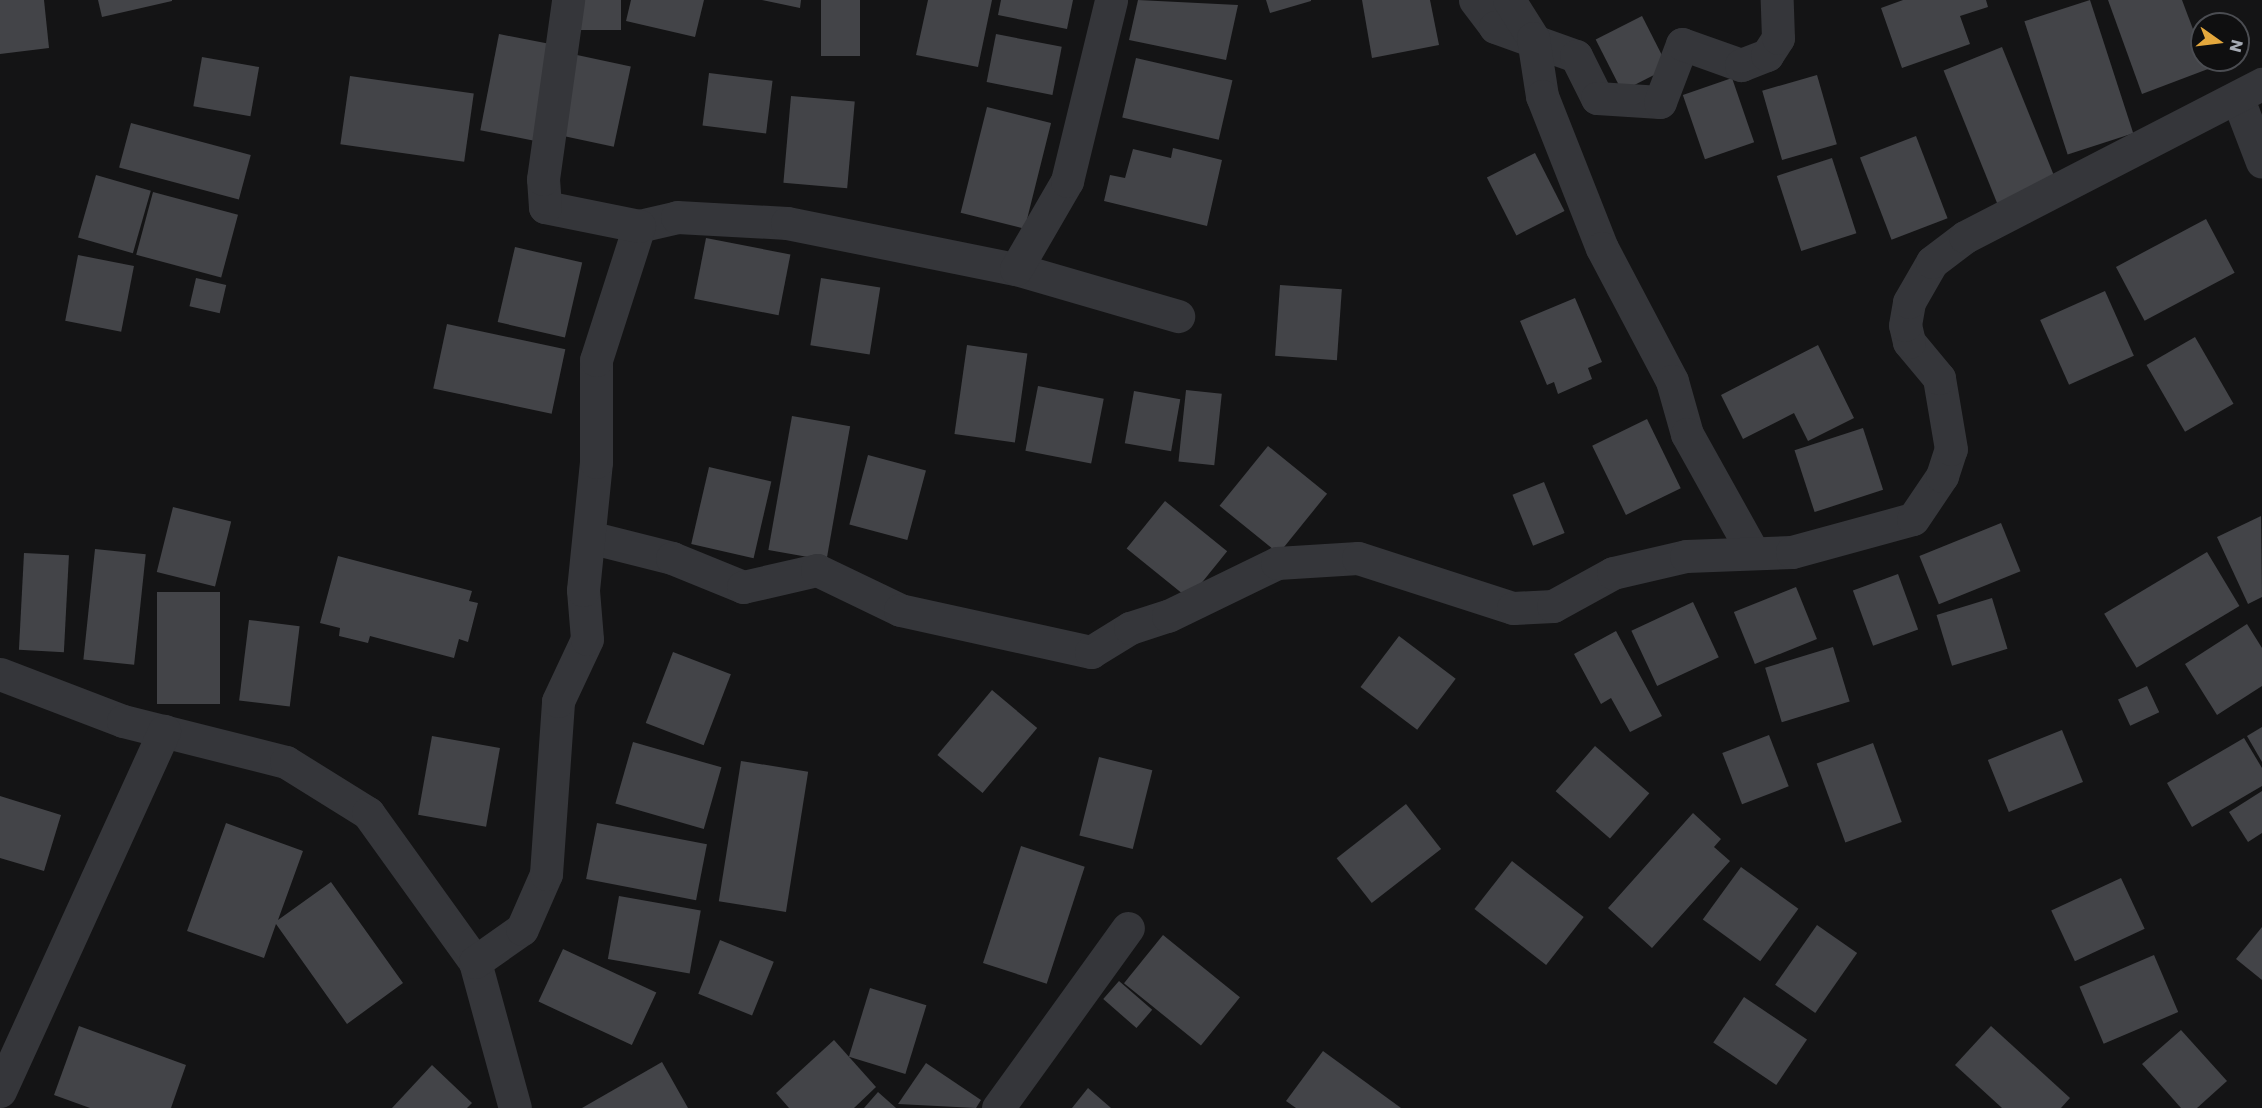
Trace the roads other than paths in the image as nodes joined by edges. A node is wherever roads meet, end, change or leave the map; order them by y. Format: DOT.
graph roads {
  1 [pos="568,0"];
  2 [pos="1112,0"];
  3 [pos="1475,0"];
  4 [pos="1509,0"];
  5 [pos="1777,0"];
  6 [pos="1533,38"];
  7 [pos="2250,92"];
  8 [pos="2262,162"];
  9 [pos="639,226"];
  10 [pos="1016,269"];
  11 [pos="1178,316"];
  12 [pos="590,537"];
  13 [pos="1752,551"];
  14 [pos="0,674"];
  15 [pos="164,731"];
  16 [pos="1128,928"];
  17 [pos="475,962"];
  18 [pos="0,1092"];
  19 [pos="515,1108"];
  20 [pos="998,1108"];
  1 -- 9 [label="street"];
  2 -- 10 [label="street"];
  3 -- 6 [label="street"];
  4 -- 6 [label="street"];
  5 -- 6 [label="street"];
  6 -- 13 [label="street"];
  7 -- 8 [label="street"];
  7 -- 13 [label="street"];
  9 -- 10 [label="street"];
  9 -- 12 [label="street"];
  10 -- 11 [label="street"];
  12 -- 13 [label="street"];
  12 -- 17 [label="street"];
  14 -- 15 [label="street"];
  15 -- 17 [label="street"];
  15 -- 18 [label="street"];
  16 -- 20 [label="street"];
  17 -- 19 [label="street"];
}
